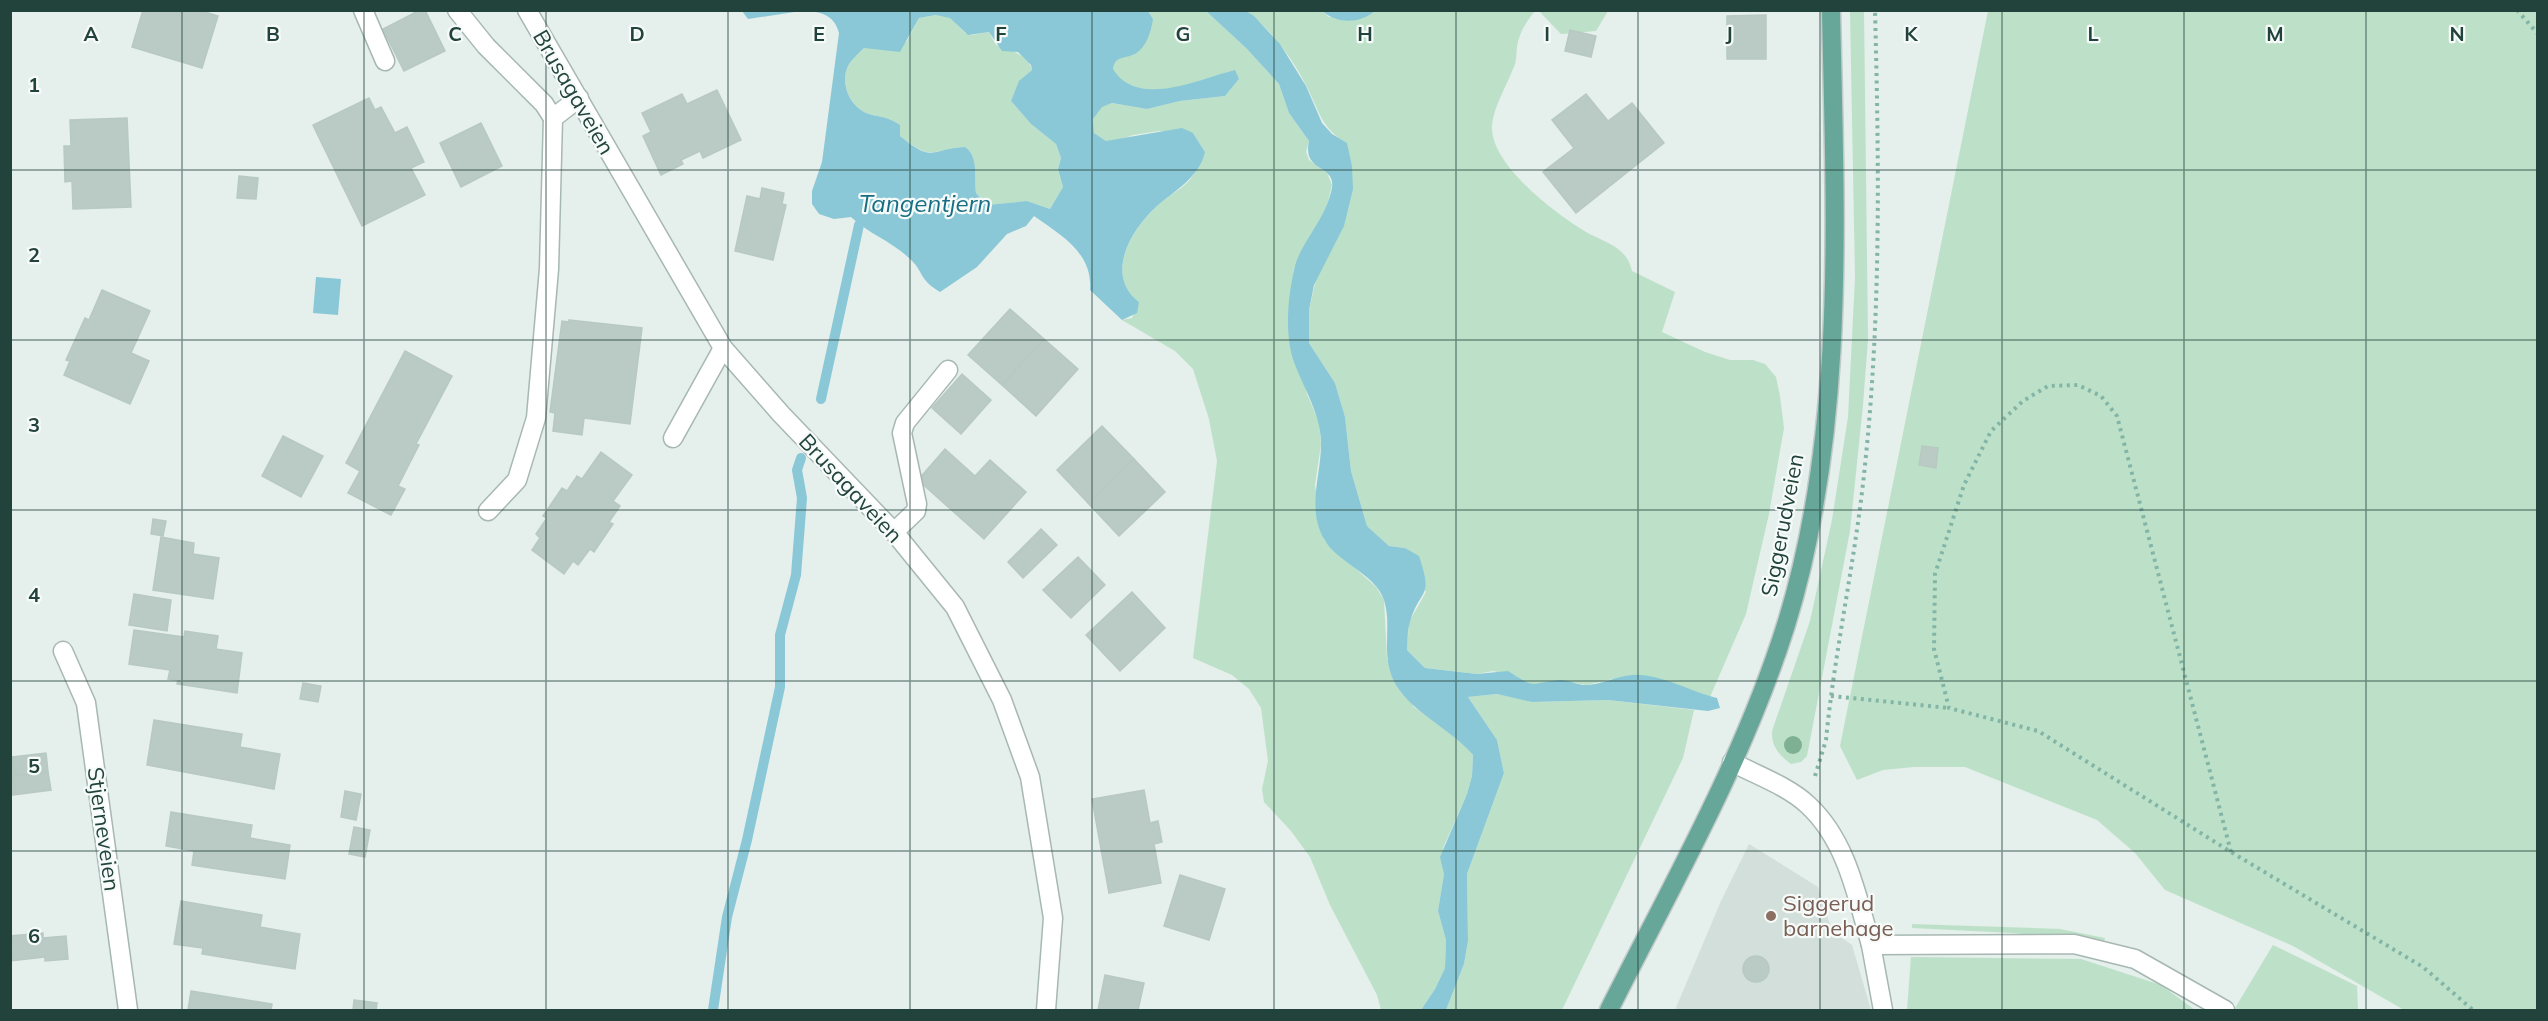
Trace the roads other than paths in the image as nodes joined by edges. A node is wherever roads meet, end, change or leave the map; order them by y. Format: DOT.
graph roads {
  1 [pos="363,10"];
  2 [pos="457,10"];
  3 [pos="527,10"];
  4 [pos="1831,10"];
  5 [pos="386,61"];
  6 [pos="579,98"];
  7 [pos="553,118"];
  8 [pos="723,348"];
  9 [pos="948,370"];
  10 [pos="673,438"];
  11 [pos="488,511"];
  12 [pos="894,532"];
  13 [pos="63,651"];
  14 [pos="1732,762"];
  15 [pos="1871,945"];
  16 [pos="128,1011"];
  17 [pos="1046,1011"];
  18 [pos="1609,1011"];
  19 [pos="1883,1011"];
  20 [pos="2225,1011"];
  1 -- 5 [label="street"];
  2 -- 7 [label="street, Brusagaveien"];
  3 -- 6 [label="street, Brusagaveien"];
  4 -- 14 [label="main road, Siggerudveien"];
  6 -- 7 [label="street"];
  6 -- 8 [label="street, Brusagaveien"];
  7 -- 11 [label="street"];
  8 -- 10 [label="street"];
  8 -- 12 [label="street, Brusagaveien"];
  9 -- 12 [label="street"];
  12 -- 17 [label="street, Brusagaveien"];
  13 -- 16 [label="street, Stjerneveien"];
  14 -- 15 [label="street"];
  14 -- 18 [label="main road, Siggerudveien"];
  15 -- 19 [label="street"];
  15 -- 20 [label="street"];
}
